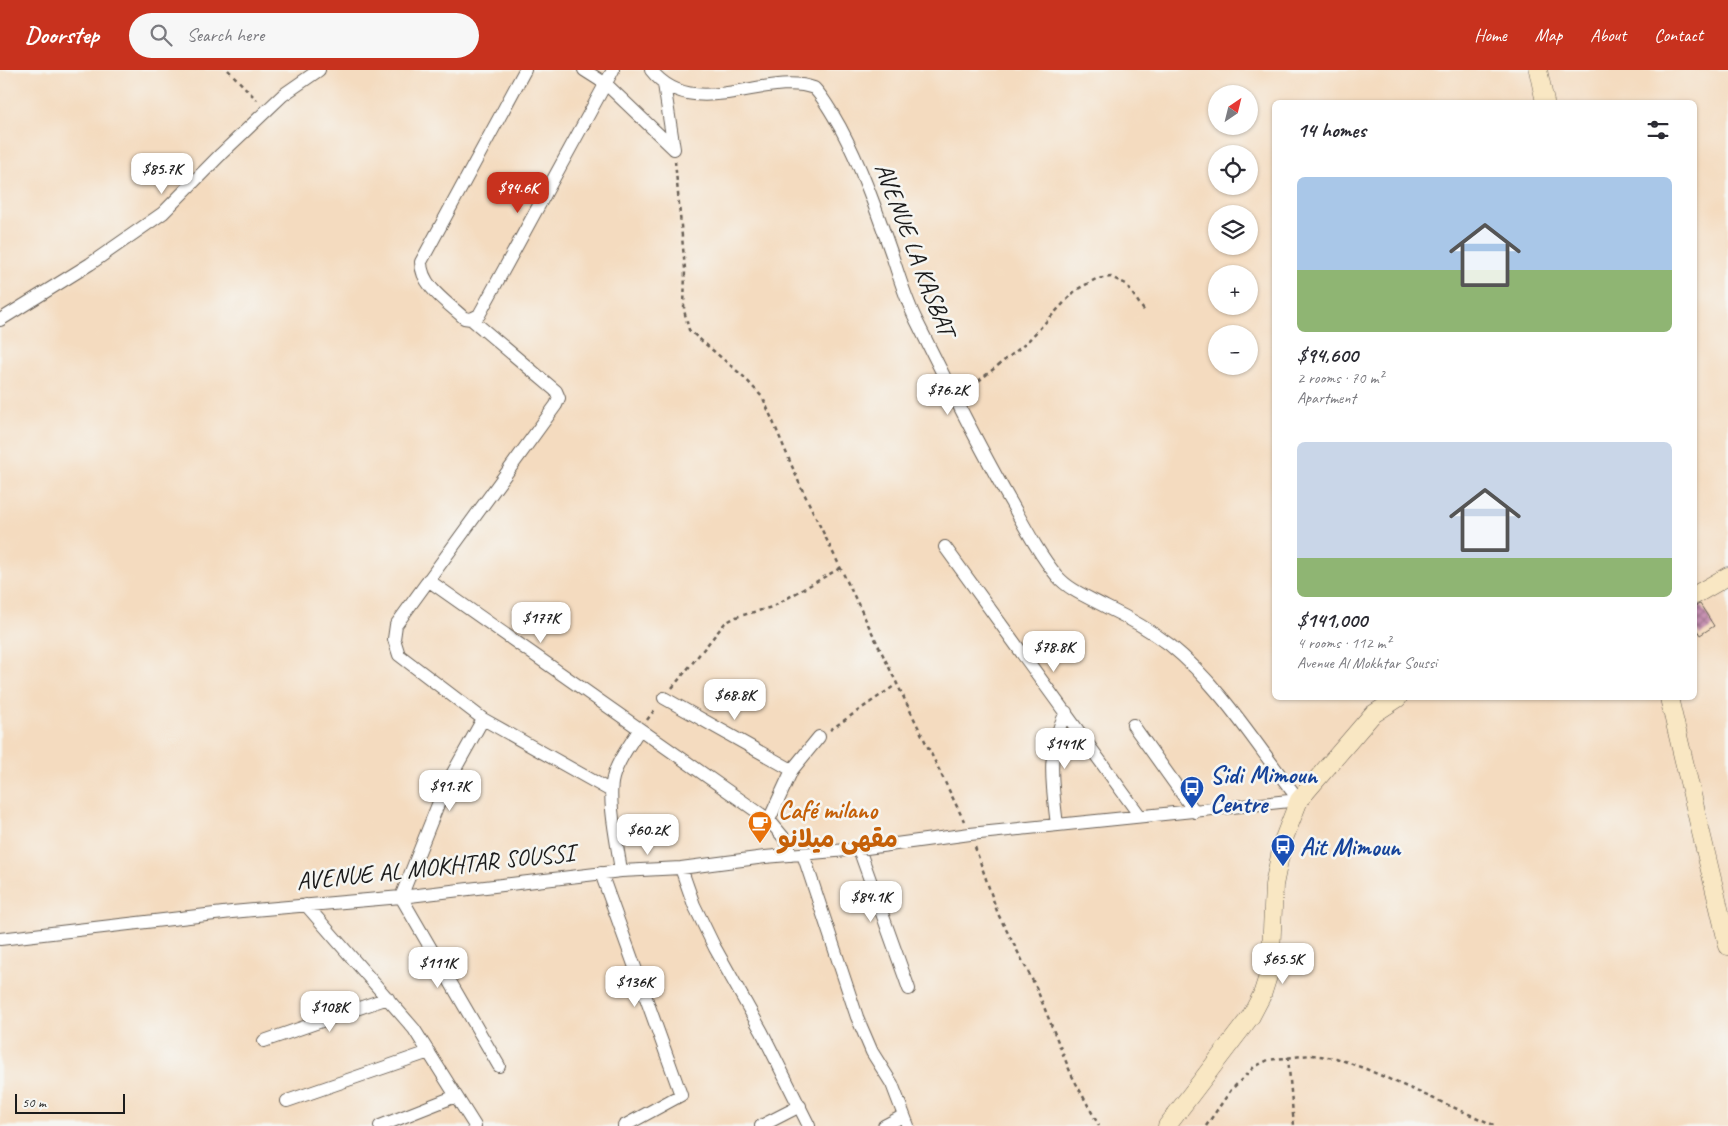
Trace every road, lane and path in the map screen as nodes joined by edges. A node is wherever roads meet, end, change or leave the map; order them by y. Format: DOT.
graph roads {
  1 [pos="228,70"];
  2 [pos="320,70"];
  3 [pos="525,70"];
  4 [pos="584,70"];
  5 [pos="613,70"];
  6 [pos="651,70"];
  7 [pos="1538,70"];
  8 [pos="606,84"];
  9 [pos="664,84"];
  10 [pos="1545,100"];
  11 [pos="267,110"];
  12 [pos="674,149"];
  13 [pos="1144,312"];
  14 [pos="471,319"];
  15 [pos="0,320"];
  16 [pos="956,400"];
  17 [pos="944,547"];
  18 [pos="840,568"];
  19 [pos="1728,576"];
  20 [pos="428,580"];
  21 [pos="1697,594"];
  22 [pos="897,684"];
  23 [pos="664,698"];
  24 [pos="1395,700"];
  25 [pos="1669,700"];
  26 [pos="1066,712"];
  27 [pos="482,719"];
  28 [pos="1133,725"];
  29 [pos="639,730"];
  30 [pos="819,737"];
  31 [pos="792,770"];
  32 [pos="611,791"];
  33 [pos="1299,800"];
  34 [pos="1195,812"];
  35 [pos="1140,816"];
  36 [pos="769,820"];
  37 [pos="1058,825"];
  38 [pos="970,834"];
  39 [pos="859,849"];
  40 [pos="797,855"];
  41 [pos="681,868"];
  42 [pos="620,871"];
  43 [pos="601,873"];
  44 [pos="401,898"];
  45 [pos="306,905"];
  46 [pos="0,939"];
  47 [pos="1728,946"];
  48 [pos="909,989"];
  49 [pos="388,998"];
  50 [pos="264,1041"];
  51 [pos="428,1052"];
  52 [pos="1288,1057"];
  53 [pos="499,1066"];
  54 [pos="456,1096"];
  55 [pos="287,1101"];
  56 [pos="800,1106"];
  57 [pos="906,1121"];
  58 [pos="380,1126"];
  59 [pos="475,1126"];
  60 [pos="624,1126"];
  61 [pos="761,1126"];
  62 [pos="809,1126"];
  63 [pos="884,1126"];
  64 [pos="1099,1126"];
  65 [pos="1167,1126"];
  66 [pos="1206,1126"];
  67 [pos="1294,1126"];
  68 [pos="1496,1126"];
  1 -- 11 [label="path"];
  2 -- 11 [label="street"];
  3 -- 14 [label="street"];
  4 -- 8 [label="street"];
  5 -- 8 [label="street"];
  6 -- 9 [label="street"];
  7 -- 10 [label="street"];
  8 -- 12 [label="street"];
  8 -- 14 [label="street"];
  9 -- 12 [label="street"];
  9 -- 16 [label="street, AVENUE LA KASBAT"];
  11 -- 15 [label="street"];
  12 -- 18 [label="path"];
  13 -- 16 [label="path"];
  14 -- 20 [label="street"];
  16 -- 33 [label="street, AVENUE LA KASBAT"];
  17 -- 26 [label="street"];
  18 -- 22 [label="path"];
  18 -- 23 [label="path"];
  19 -- 21 [label="street"];
  20 -- 27 [label="street"];
  20 -- 29 [label="street"];
  22 -- 30 [label="path"];
  22 -- 38 [label="path"];
  23 -- 29 [label="path"];
  23 -- 31 [label="street"];
  24 -- 33 [label="street"];
  25 -- 47 [label="street"];
  26 -- 35 [label="street"];
  26 -- 37 [label="street"];
  27 -- 32 [label="street"];
  27 -- 44 [label="street"];
  28 -- 34 [label="street"];
  29 -- 32 [label="street"];
  29 -- 36 [label="street"];
  30 -- 31 [label="street"];
  31 -- 36 [label="street"];
  32 -- 42 [label="street"];
  33 -- 34 [label="street, AVENUE AL MOKHTAR SOUSSI"];
  33 -- 65 [label="street"];
  34 -- 35 [label="street, AVENUE AL MOKHTAR SOUSSI"];
  35 -- 37 [label="street, AVENUE AL MOKHTAR SOUSSI"];
  36 -- 40 [label="street"];
  37 -- 38 [label="street, AVENUE AL MOKHTAR SOUSSI"];
  38 -- 39 [label="street, AVENUE AL MOKHTAR SOUSSI"];
  38 -- 64 [label="path"];
  39 -- 40 [label="street, AVENUE AL MOKHTAR SOUSSI"];
  39 -- 48 [label="street"];
  40 -- 41 [label="street, AVENUE AL MOKHTAR SOUSSI"];
  40 -- 57 [label="street"];
  41 -- 42 [label="street, AVENUE AL MOKHTAR SOUSSI"];
  41 -- 56 [label="street"];
  42 -- 43 [label="street, AVENUE AL MOKHTAR SOUSSI"];
  43 -- 44 [label="street, AVENUE AL MOKHTAR SOUSSI"];
  43 -- 60 [label="street"];
  44 -- 45 [label="street, AVENUE AL MOKHTAR SOUSSI"];
  44 -- 53 [label="street"];
  45 -- 46 [label="street, AVENUE AL MOKHTAR SOUSSI"];
  45 -- 49 [label="street"];
  49 -- 50 [label="street"];
  49 -- 51 [label="street"];
  51 -- 54 [label="street"];
  51 -- 55 [label="street"];
  52 -- 66 [label="path"];
  52 -- 67 [label="path"];
  52 -- 68 [label="path"];
  54 -- 58 [label="street"];
  54 -- 59 [label="street"];
  56 -- 61 [label="street"];
  56 -- 62 [label="street"];
  57 -- 63 [label="street"];
}
